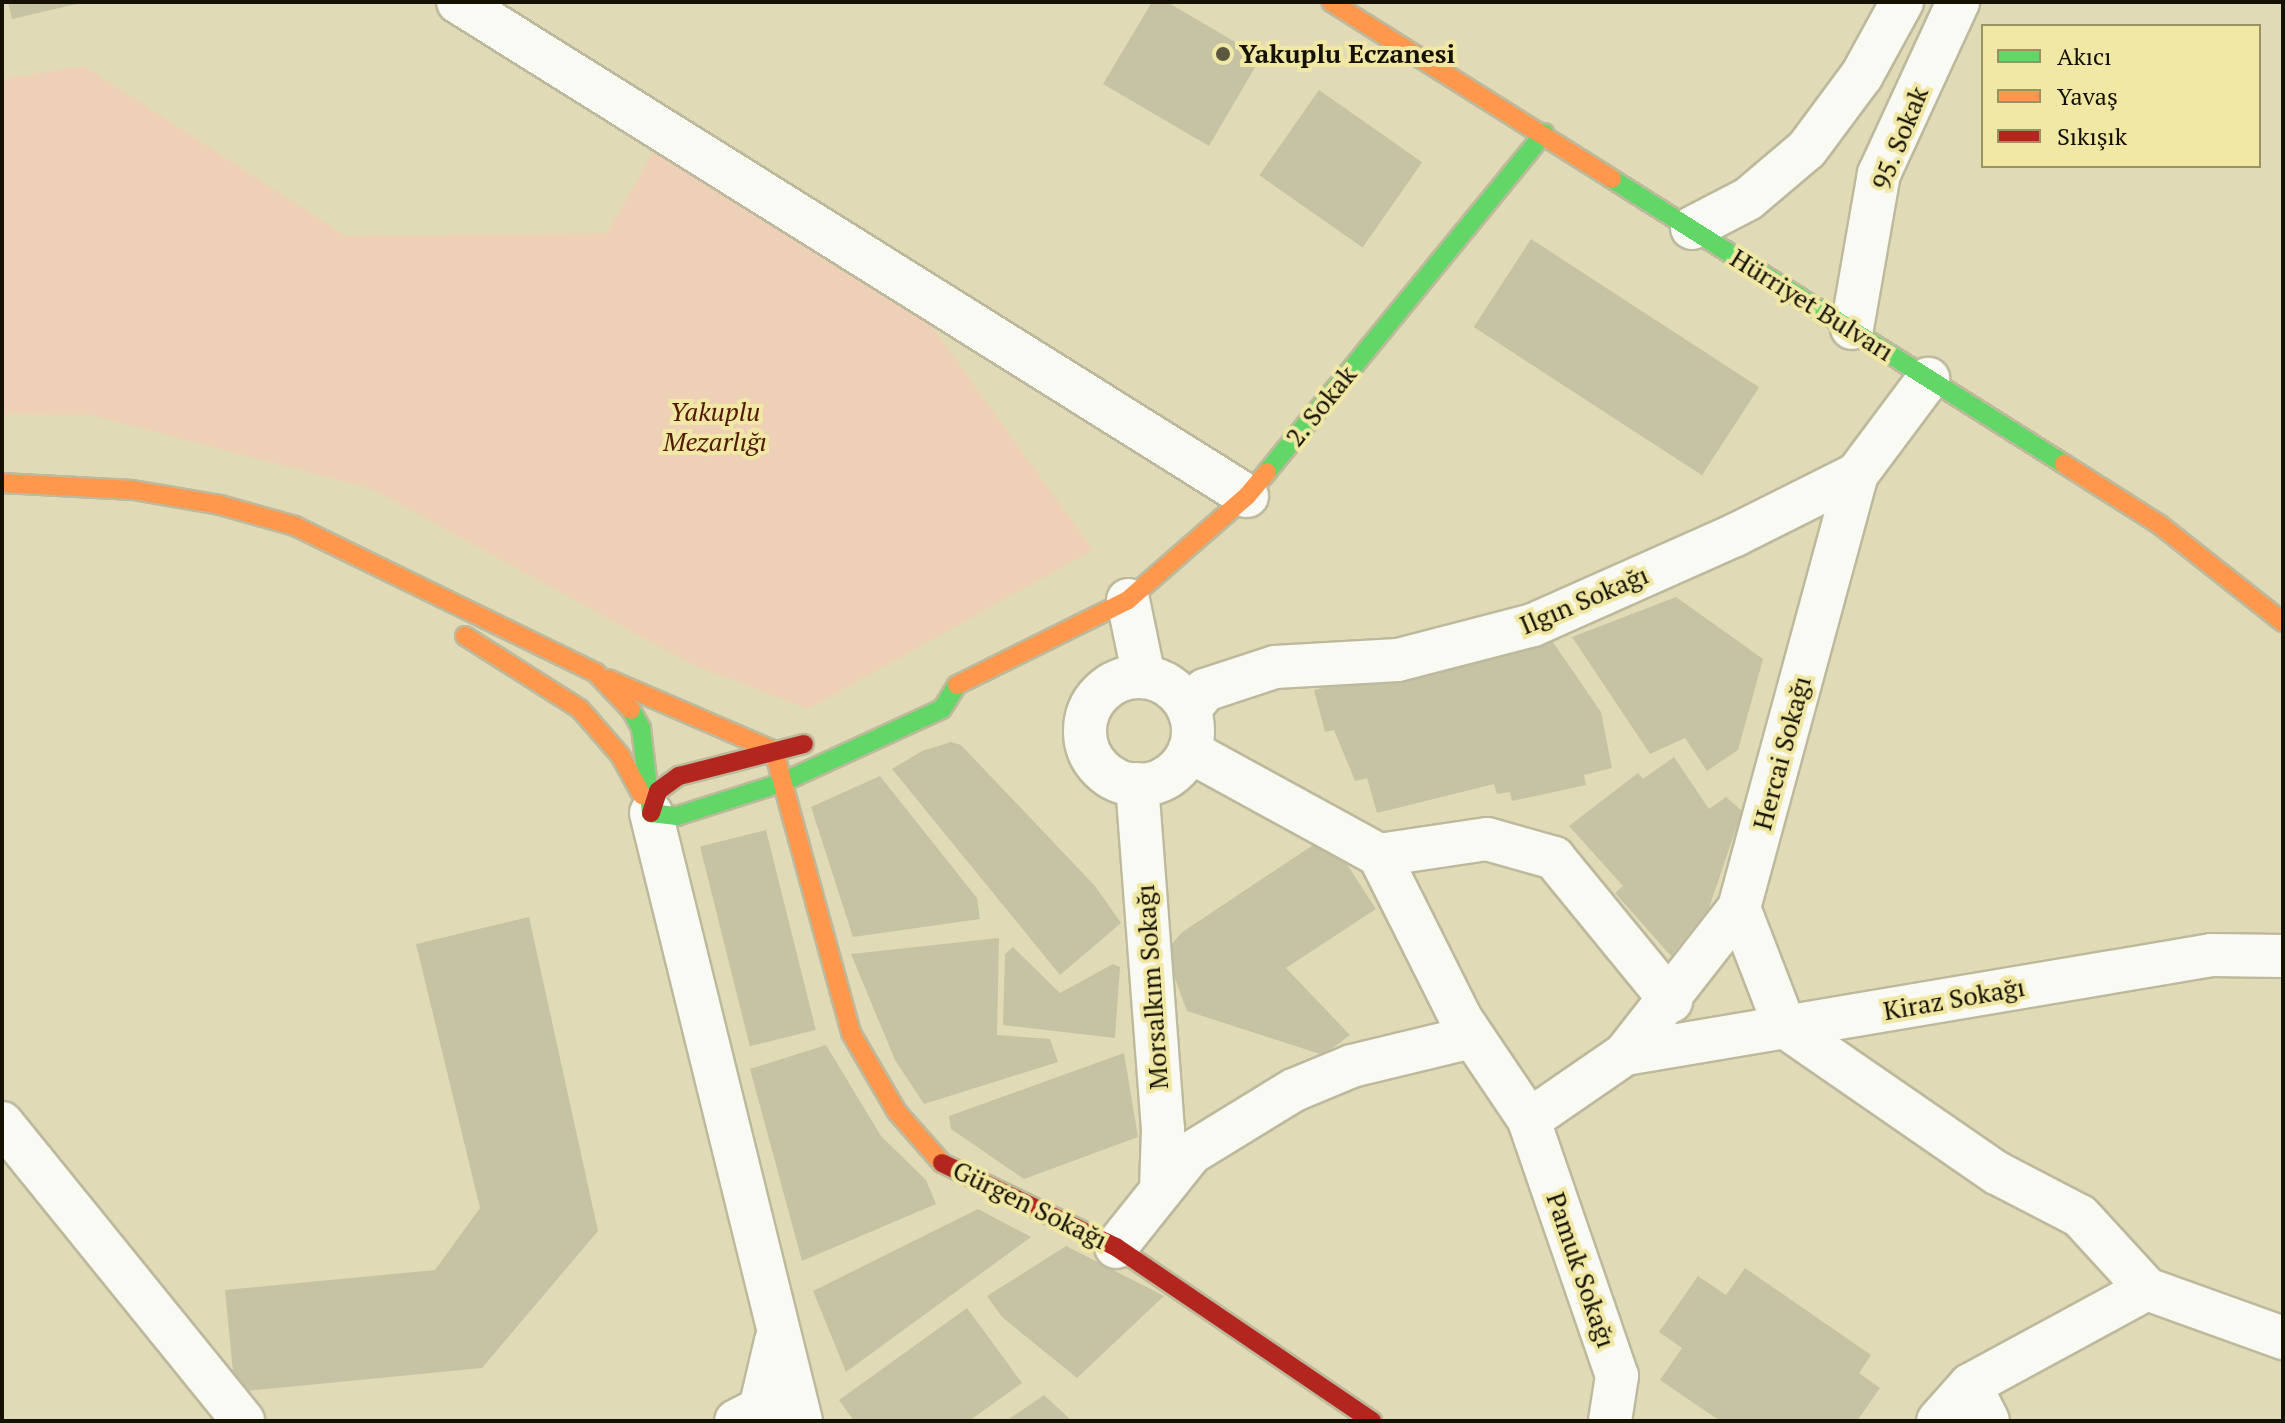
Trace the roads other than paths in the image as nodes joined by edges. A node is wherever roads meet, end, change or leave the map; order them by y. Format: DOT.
graph roads {
  1 [pos="458,2"];
  2 [pos="1331,2"];
  3 [pos="1902,2"];
  4 [pos="1958,2"];
  5 [pos="1544,133"];
  6 [pos="1692,228"];
  7 [pos="1852,328"];
  8 [pos="1928,379"];
  9 [pos="1857,474"];
  10 [pos="2,483"];
  11 [pos="1247,496"];
  12 [pos="1128,600"];
  13 [pos="2283,622"];
  14 [pos="450,629"];
  15 [pos="596,673"];
  16 [pos="1144,677"];
  17 [pos="942,709"];
  18 [pos="1189,710"];
  19 [pos="774,751"];
  20 [pos="1189,751"];
  21 [pos="781,783"];
  22 [pos="1137,784"];
  23 [pos="651,813"];
  24 [pos="1379,855"];
  25 [pos="1739,908"];
  26 [pos="2283,956"];
  27 [pos="1671,1001"];
  28 [pos="1785,1027"];
  29 [pos="1472,1037"];
  30 [pos="1625,1054"];
  31 [pos="1529,1120"];
  32 [pos="2,1123"];
  33 [pos="1161,1189"];
  34 [pos="1116,1247"];
  35 [pos="2147,1289"];
  36 [pos="777,1332"];
  37 [pos="2283,1338"];
  38 [pos="1979,1403"];
  39 [pos="1365,1420"];
  40 [pos="243,1421"];
  41 [pos="736,1421"];
  42 [pos="801,1421"];
  43 [pos="1610,1421"];
  44 [pos="1938,1421"];
  1 -- 11 [label="street"];
  2 -- 5 [label="street, Hürriyet Bulvarı"];
  3 -- 6 [label="street"];
  4 -- 7 [label="street, 95. Sokak"];
  5 -- 6 [label="street, Hürriyet Bulvarı"];
  5 -- 11 [label="street, 2. Sokak"];
  6 -- 7 [label="street, Hürriyet Bulvarı"];
  7 -- 8 [label="street, Hürriyet Bulvarı"];
  8 -- 9 [label="street, Ilgın Sokağı"];
  8 -- 13 [label="street, Hürriyet Bulvarı"];
  9 -- 18 [label="street, Ilgın Sokağı"];
  9 -- 25 [label="street, Hercai Sokağı"];
  10 -- 15 [label="street"];
  11 -- 12 [label="street, 2. Sokak"];
  12 -- 16 [label="street"];
  12 -- 17 [label="street, 2. Sokak"];
  14 -- 23 [label="street"];
  15 -- 19 [label="street"];
  15 -- 23 [label="street"];
  16 -- 18 [label="street"];
  16 -- 22 [label="street"];
  17 -- 19 [label="street"];
  17 -- 21 [label="street"];
  18 -- 20 [label="street"];
  19 -- 21 [label="street, Gürgen Sokağı"];
  19 -- 23 [label="street"];
  20 -- 22 [label="street"];
  20 -- 24 [label="street"];
  21 -- 23 [label="street"];
  21 -- 34 [label="street, Gürgen Sokağı"];
  22 -- 33 [label="street, Morsalkım Sokağı"];
  23 -- 36 [label="street"];
  24 -- 27 [label="street"];
  24 -- 29 [label="street, Pamuk Sokağı"];
  25 -- 27 [label="street"];
  25 -- 28 [label="street"];
  26 -- 28 [label="street, Kiraz Sokağı"];
  27 -- 30 [label="street"];
  28 -- 30 [label="street, Kiraz Sokağı"];
  28 -- 35 [label="street"];
  29 -- 31 [label="street, Pamuk Sokağı"];
  29 -- 33 [label="street"];
  30 -- 31 [label="street"];
  31 -- 43 [label="street, Pamuk Sokağı"];
  32 -- 40 [label="street"];
  33 -- 34 [label="street"];
  34 -- 39 [label="street, Gürgen Sokağı"];
  35 -- 37 [label="street"];
  35 -- 38 [label="street"];
  36 -- 41 [label="street"];
  36 -- 42 [label="street"];
  38 -- 44 [label="street"];
}
